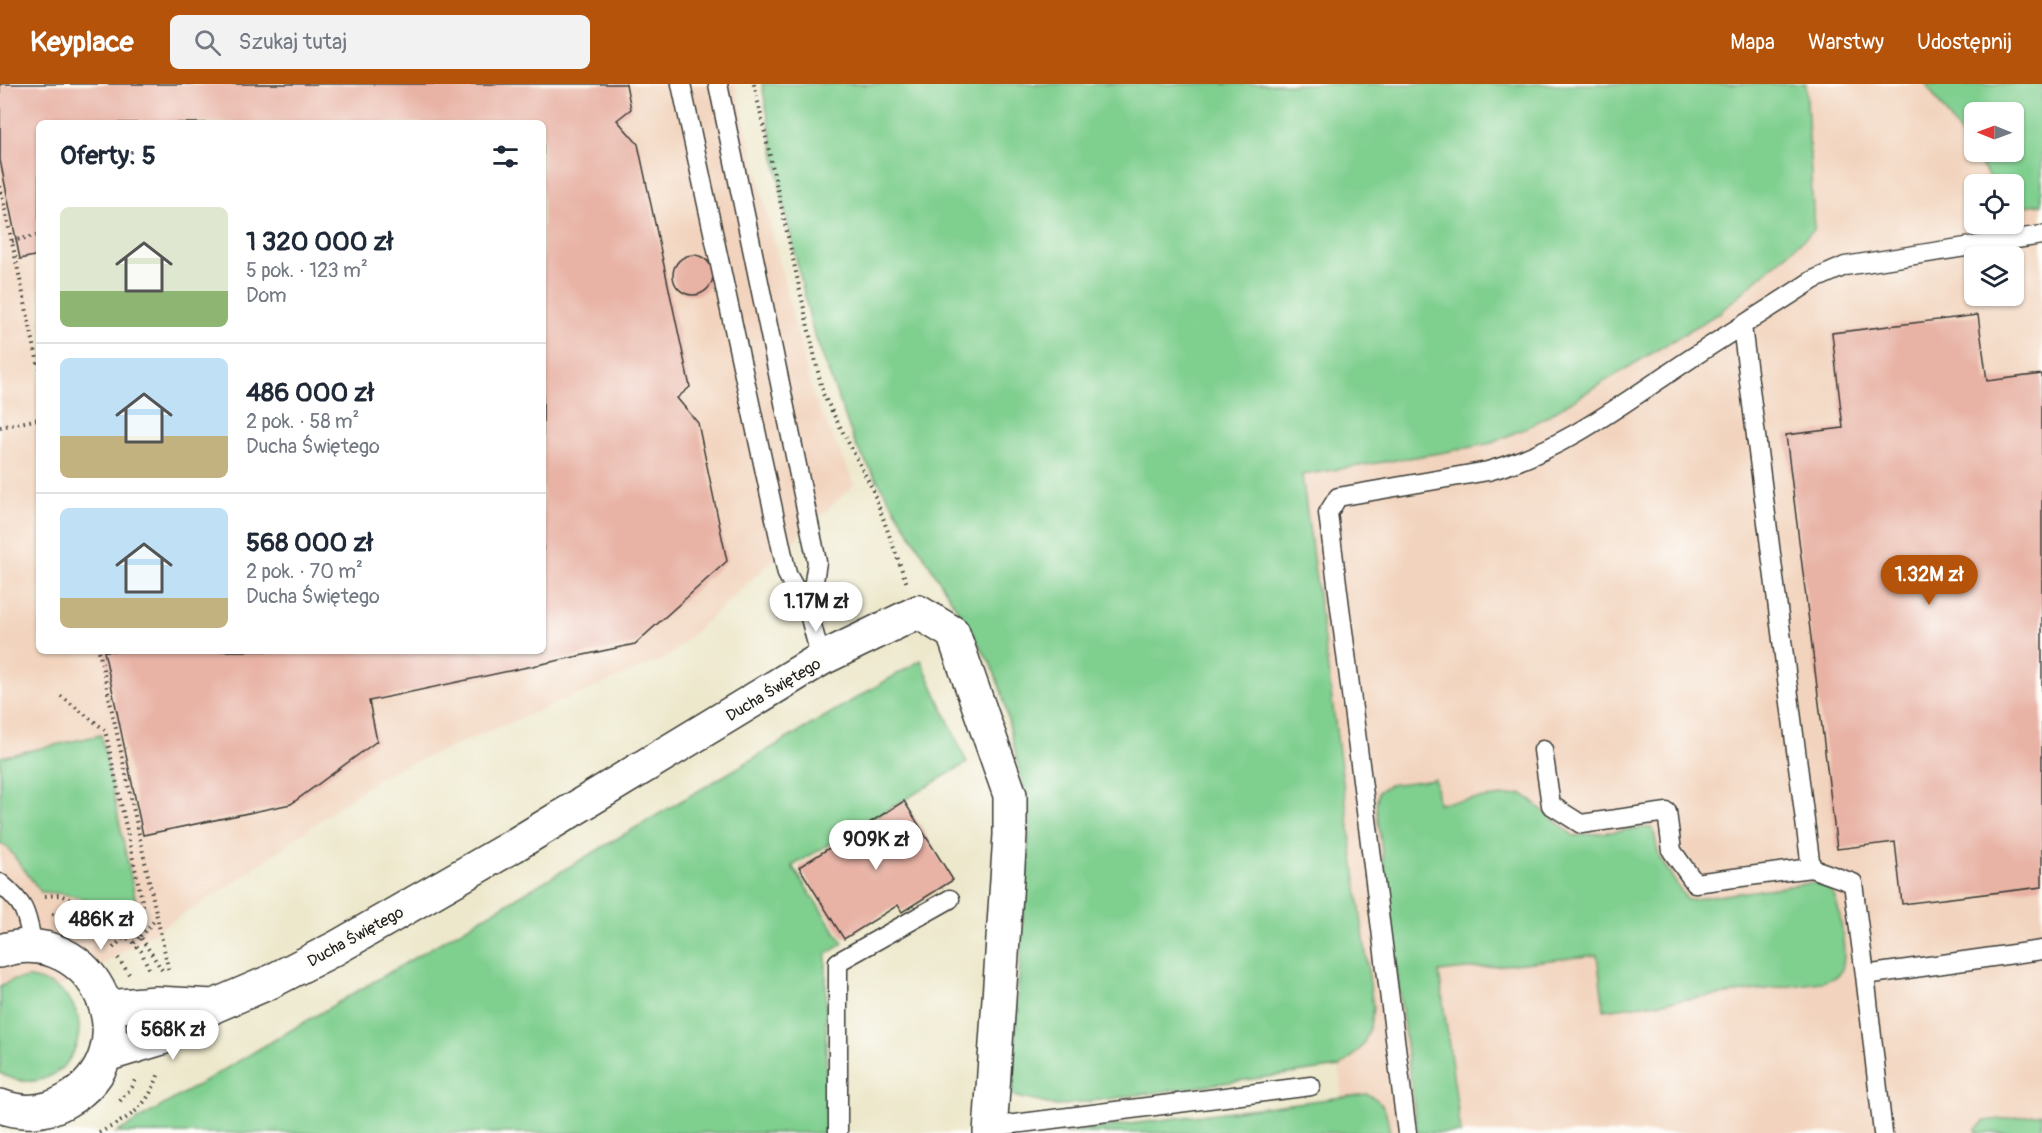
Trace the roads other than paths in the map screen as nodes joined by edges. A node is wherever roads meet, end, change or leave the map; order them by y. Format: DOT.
graph roads {
  1 [pos="681,84"];
  2 [pos="718,84"];
  3 [pos="2042,235"];
  4 [pos="1742,326"];
  5 [pos="809,614"];
  6 [pos="821,659"];
  7 [pos="1543,750"];
  8 [pos="1811,868"];
  9 [pos="0,883"];
  10 [pos="950,899"];
  11 [pos="33,946"];
  12 [pos="2042,950"];
  13 [pos="0,951"];
  14 [pos="1865,975"];
  15 [pos="214,1006"];
  16 [pos="107,1007"];
  17 [pos="106,1055"];
  18 [pos="1311,1086"];
  19 [pos="0,1106"];
  20 [pos="990,1130"];
  21 [pos="838,1133"];
  22 [pos="1407,1133"];
  23 [pos="1883,1133"];
  1 -- 5 [label="lane"];
  2 -- 5 [label="lane"];
  3 -- 4 [label="lane"];
  4 -- 8 [label="lane"];
  4 -- 22 [label="lane"];
  5 -- 6 [label="lane"];
  6 -- 15 [label="street, Ducha Świętego"];
  6 -- 20 [label="street, Ducha Świętego"];
  7 -- 8 [label="lane"];
  8 -- 14 [label="lane"];
  9 -- 11 [label="lane"];
  10 -- 21 [label="lane"];
  11 -- 13 [label="street"];
  11 -- 16 [label="street"];
  12 -- 14 [label="lane"];
  14 -- 23 [label="lane"];
  15 -- 16 [label="street, Ducha Świętego"];
  15 -- 17 [label="street, Ducha Świętego"];
  16 -- 17 [label="street"];
  17 -- 19 [label="street"];
  18 -- 20 [label="lane"];
}
